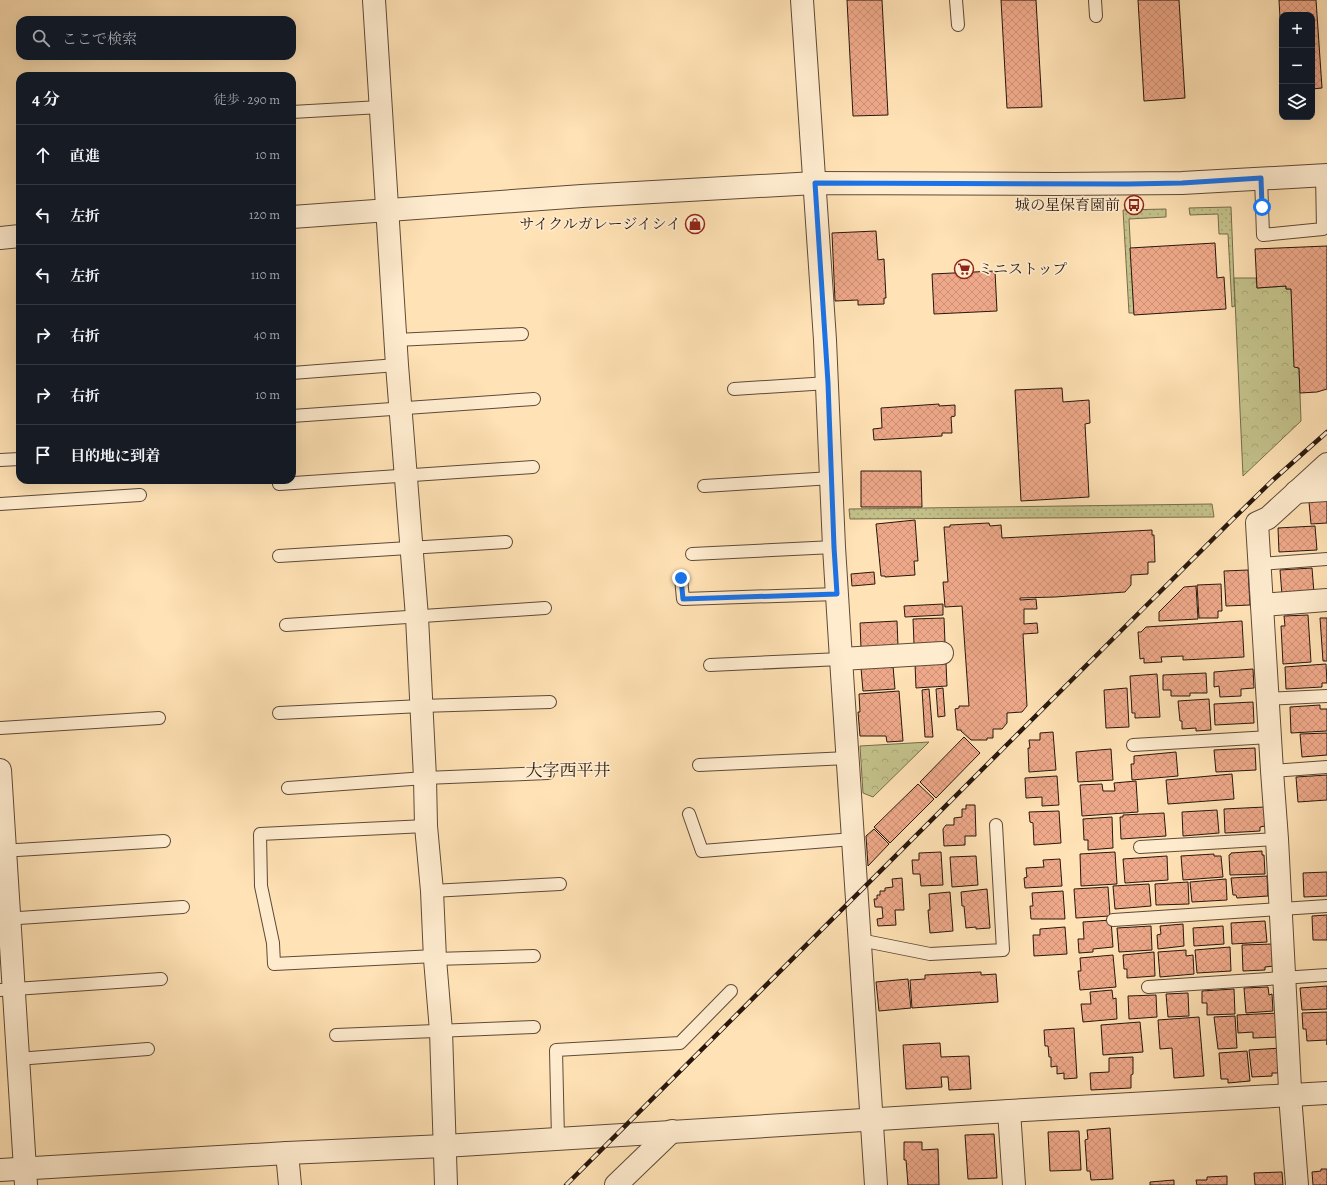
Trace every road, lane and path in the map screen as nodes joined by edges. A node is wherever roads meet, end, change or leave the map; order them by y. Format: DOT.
graph roads {
  1 [pos="374,0"];
  2 [pos="802,0"];
  3 [pos="956,0"];
  4 [pos="1095,0"];
  5 [pos="1096,16"];
  6 [pos="958,25"];
  7 [pos="380,107"];
  8 [pos="296,112"];
  9 [pos="1325,175"];
  10 [pos="1261,178"];
  11 [pos="815,183"];
  12 [pos="388,210"];
  13 [pos="296,217"];
  14 [pos="16,236"];
  15 [pos="0,238"];
  16 [pos="522,334"];
  17 [pos="396,340"];
  18 [pos="397,365"];
  19 [pos="296,373"];
  20 [pos="828,383"];
  21 [pos="734,389"];
  22 [pos="534,399"];
  23 [pos="401,408"];
  24 [pos="296,416"];
  25 [pos="16,459"];
  26 [pos="0,460"];
  27 [pos="1327,464"];
  28 [pos="533,467"];
  29 [pos="405,476"];
  30 [pos="832,478"];
  31 [pos="296,483"];
  32 [pos="704,486"];
  33 [pos="1327,490"];
  34 [pos="1296,492"];
  35 [pos="140,495"];
  36 [pos="0,504"];
  37 [pos="506,542"];
  38 [pos="834,547"];
  39 [pos="411,548"];
  40 [pos="692,554"];
  41 [pos="279,556"];
  42 [pos="1327,559"];
  43 [pos="1259,564"];
  44 [pos="681,578"];
  45 [pos="837,594"];
  46 [pos="1327,600"];
  47 [pos="1262,605"];
  48 [pos="545,608"];
  49 [pos="416,617"];
  50 [pos="286,626"];
  51 [pos="942,653"];
  52 [pos="841,659"];
  53 [pos="710,665"];
  54 [pos="1327,696"];
  55 [pos="1267,699"];
  56 [pos="550,702"];
  57 [pos="421,706"];
  58 [pos="278,713"];
  59 [pos="159,718"];
  60 [pos="0,728"];
  61 [pos="1270,737"];
  62 [pos="1133,744"];
  63 [pos="848,758"];
  64 [pos="700,765"];
  65 [pos="1327,767"];
  66 [pos="0,770"];
  67 [pos="1272,771"];
  68 [pos="548,773"];
  69 [pos="425,778"];
  70 [pos="288,788"];
  71 [pos="689,814"];
  72 [pos="996,825"];
  73 [pos="426,826"];
  74 [pos="853,839"];
  75 [pos="1277,839"];
  76 [pos="164,842"];
  77 [pos="1140,847"];
  78 [pos="3,850"];
  79 [pos="560,884"];
  80 [pos="432,891"];
  81 [pos="1327,906"];
  82 [pos="183,907"];
  83 [pos="1281,909"];
  84 [pos="4,919"];
  85 [pos="1113,920"];
  86 [pos="860,940"];
  87 [pos="534,956"];
  88 [pos="435,957"];
  89 [pos="1327,975"];
  90 [pos="1286,978"];
  91 [pos="162,979"];
  92 [pos="1148,987"];
  93 [pos="7,989"];
  94 [pos="731,991"];
  95 [pos="534,1027"];
  96 [pos="441,1031"];
  97 [pos="336,1035"];
  98 [pos="148,1049"];
  99 [pos="17,1059"];
  100 [pos="1327,1093"];
  101 [pos="1291,1095"];
  102 [pos="1009,1111"];
  103 [pos="872,1120"];
  104 [pos="672,1131"];
  105 [pos="558,1139"];
  106 [pos="444,1146"];
  107 [pos="287,1154"];
  108 [pos="0,1170"];
  109 [pos="25,1177"];
  110 [pos="290,1185"];
  111 [pos="446,1185"];
  112 [pos="616,1185"];
  113 [pos="876,1185"];
  114 [pos="1014,1185"];
  115 [pos="1297,1185"];
  1 -- 7 [label="street"];
  2 -- 11 [label="street"];
  3 -- 6 [label="lane"];
  4 -- 5 [label="lane"];
  7 -- 8 [label="lane"];
  7 -- 12 [label="street"];
  9 -- 10 [label="street"];
  9 -- 10 [label="lane"];
  10 -- 11 [label="street"];
  11 -- 12 [label="street"];
  11 -- 20 [label="street"];
  12 -- 13 [label="street"];
  12 -- 17 [label="street"];
  14 -- 15 [label="street"];
  16 -- 17 [label="lane"];
  17 -- 18 [label="street"];
  18 -- 19 [label="lane"];
  18 -- 23 [label="street"];
  20 -- 21 [label="lane"];
  20 -- 30 [label="street"];
  22 -- 23 [label="lane"];
  23 -- 24 [label="lane"];
  23 -- 29 [label="street"];
  25 -- 26 [label="lane"];
  27 -- 34 [label="street"];
  28 -- 29 [label="lane"];
  29 -- 31 [label="lane"];
  29 -- 39 [label="street"];
  30 -- 32 [label="lane"];
  30 -- 38 [label="street"];
  33 -- 34 [label="street"];
  34 -- 43 [label="street"];
  35 -- 36 [label="lane"];
  37 -- 39 [label="lane"];
  38 -- 40 [label="lane"];
  38 -- 45 [label="street"];
  39 -- 41 [label="lane"];
  39 -- 49 [label="street"];
  42 -- 43 [label="lane"];
  43 -- 47 [label="street"];
  44 -- 45 [label="lane"];
  45 -- 52 [label="street"];
  46 -- 47 [label="street"];
  47 -- 55 [label="street"];
  48 -- 49 [label="lane"];
  49 -- 50 [label="lane"];
  49 -- 57 [label="street"];
  51 -- 52 [label="street"];
  52 -- 53 [label="lane"];
  52 -- 63 [label="street"];
  54 -- 55 [label="lane"];
  55 -- 61 [label="street"];
  56 -- 57 [label="lane"];
  57 -- 58 [label="lane"];
  57 -- 69 [label="street"];
  59 -- 60 [label="lane"];
  61 -- 62 [label="lane"];
  61 -- 67 [label="street"];
  63 -- 64 [label="lane"];
  63 -- 74 [label="street"];
  65 -- 67 [label="lane"];
  66 -- 78 [label="street"];
  67 -- 75 [label="street"];
  68 -- 69 [label="lane"];
  69 -- 70 [label="lane"];
  69 -- 73 [label="street"];
  71 -- 74 [label="lane"];
  72 -- 86 [label="lane"];
  73 -- 80 [label="street"];
  73 -- 88 [label="lane"];
  74 -- 86 [label="street"];
  75 -- 77 [label="lane"];
  75 -- 83 [label="street"];
  76 -- 78 [label="lane"];
  78 -- 84 [label="street"];
  79 -- 80 [label="lane"];
  80 -- 88 [label="street"];
  81 -- 83 [label="lane"];
  82 -- 84 [label="lane"];
  83 -- 85 [label="lane"];
  83 -- 90 [label="street"];
  84 -- 93 [label="street"];
  86 -- 103 [label="street"];
  87 -- 88 [label="lane"];
  88 -- 96 [label="street"];
  89 -- 90 [label="lane"];
  90 -- 92 [label="lane"];
  90 -- 101 [label="street"];
  91 -- 93 [label="lane"];
  93 -- 99 [label="street"];
  94 -- 105 [label="lane"];
  95 -- 96 [label="lane"];
  96 -- 97 [label="lane"];
  96 -- 106 [label="street"];
  98 -- 99 [label="lane"];
  99 -- 109 [label="street"];
  100 -- 101 [label="street"];
  101 -- 102 [label="street"];
  101 -- 115 [label="street"];
  102 -- 103 [label="street"];
  102 -- 114 [label="street"];
  103 -- 104 [label="street"];
  103 -- 113 [label="street"];
  104 -- 105 [label="street"];
  104 -- 112 [label="street"];
  105 -- 106 [label="street"];
  106 -- 107 [label="street"];
  106 -- 111 [label="street"];
  107 -- 109 [label="street"];
  107 -- 110 [label="street"];
  108 -- 109 [label="street"];
}
